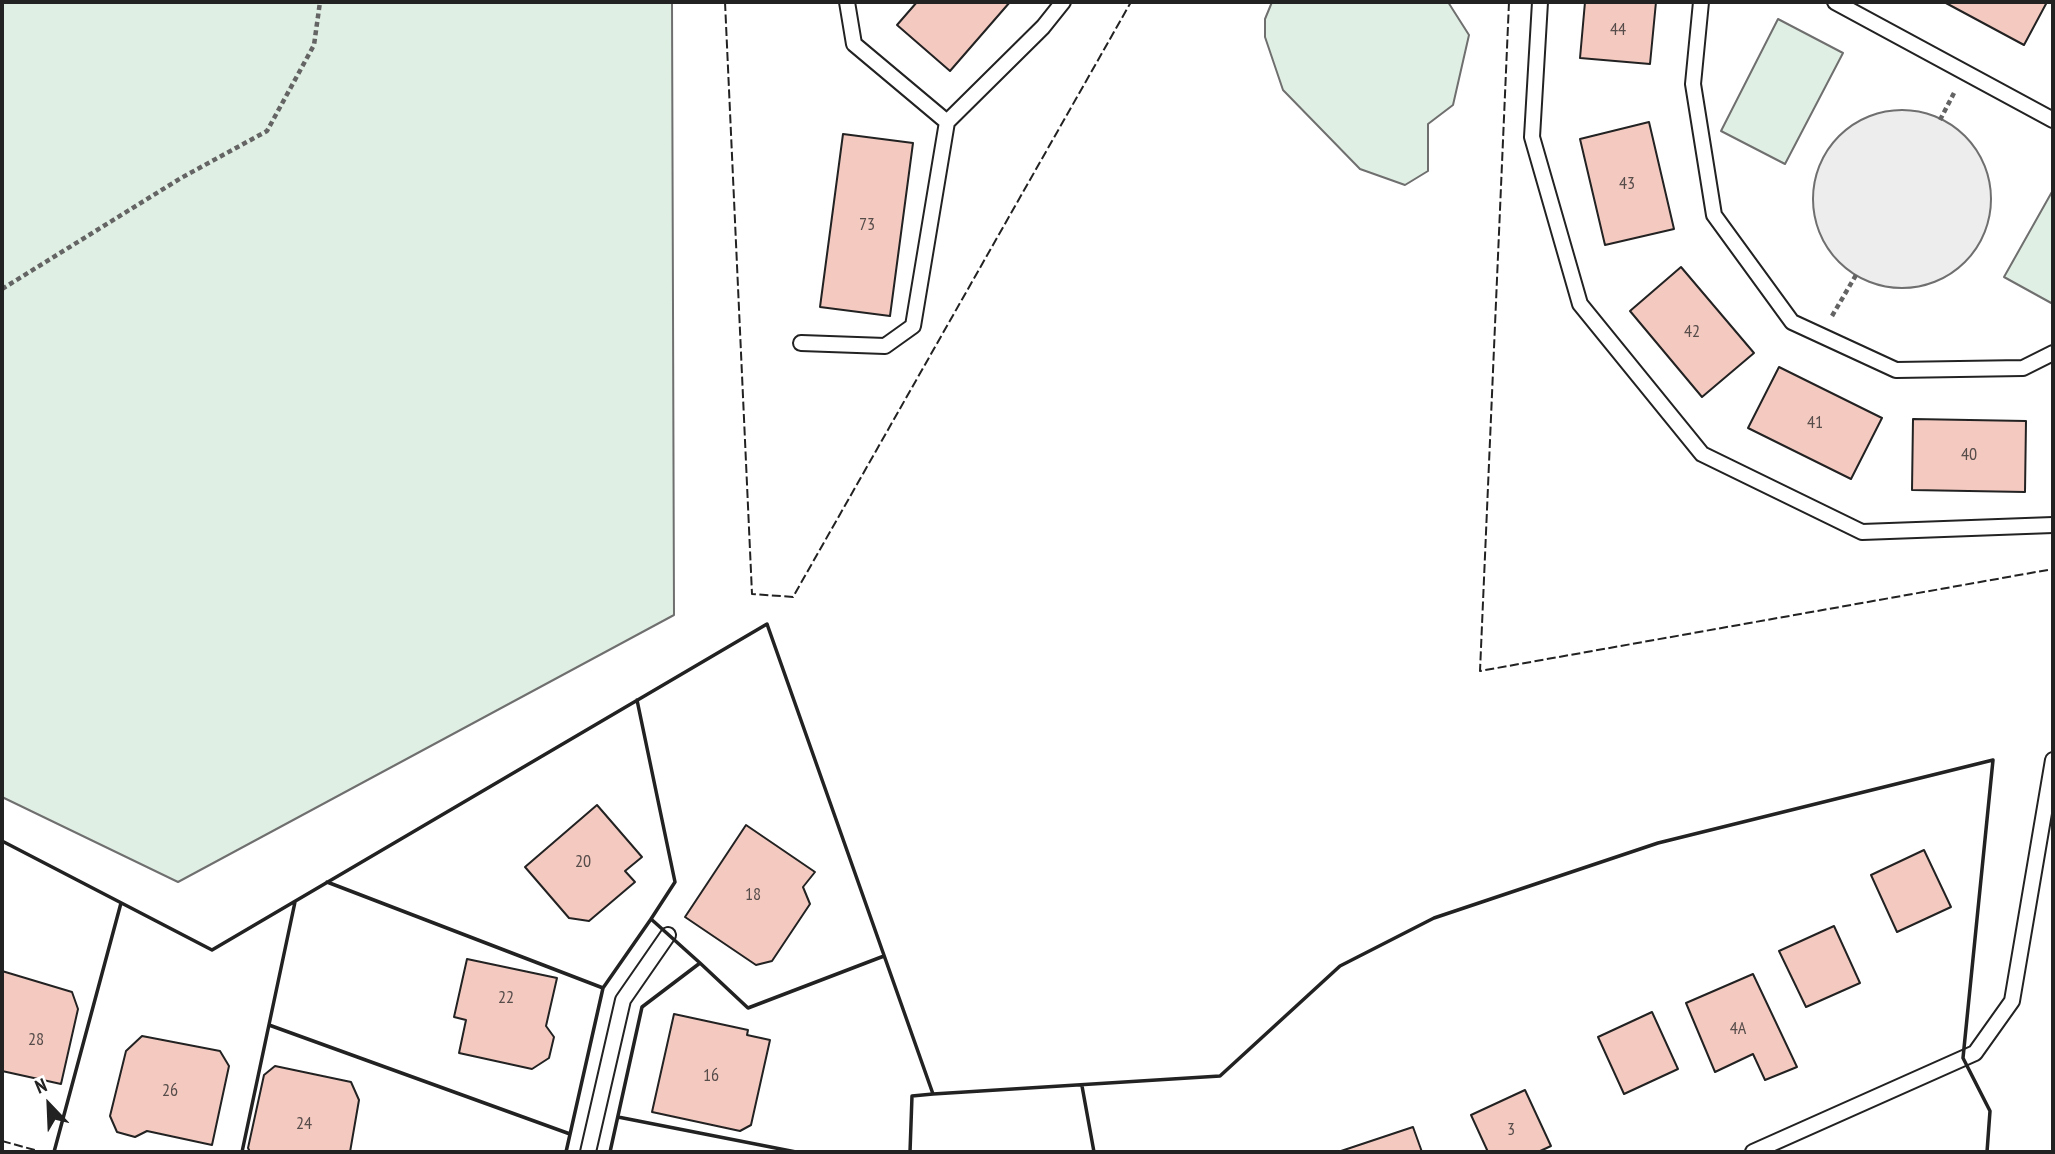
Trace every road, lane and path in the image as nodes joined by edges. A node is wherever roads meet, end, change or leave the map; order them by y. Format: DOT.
graph roads {
  1 [pos="320,2"];
  2 [pos="846,2"];
  3 [pos="1063,2"];
  4 [pos="1541,2"];
  5 [pos="1701,2"];
  6 [pos="1835,2"];
  7 [pos="1965,72"];
  8 [pos="1940,120"];
  9 [pos="2053,120"];
  10 [pos="947,122"];
  11 [pos="1856,275"];
  12 [pos="2,289"];
  13 [pos="1821,335"];
  14 [pos="802,343"];
  15 [pos="2053,353"];
  16 [pos="2053,525"];
  17 [pos="2053,760"];
  18 [pos="668,935"];
  19 [pos="588,1152"];
  20 [pos="1753,1152"];
  1 -- 12 [label="path"];
  2 -- 10 [label="lane"];
  3 -- 10 [label="lane"];
  4 -- 16 [label="lane"];
  5 -- 13 [label="lane"];
  6 -- 7 [label="lane"];
  7 -- 8 [label="path"];
  7 -- 9 [label="lane"];
  10 -- 14 [label="lane"];
  11 -- 13 [label="path"];
  13 -- 15 [label="lane"];
  17 -- 20 [label="lane"];
  18 -- 19 [label="lane"];
}
